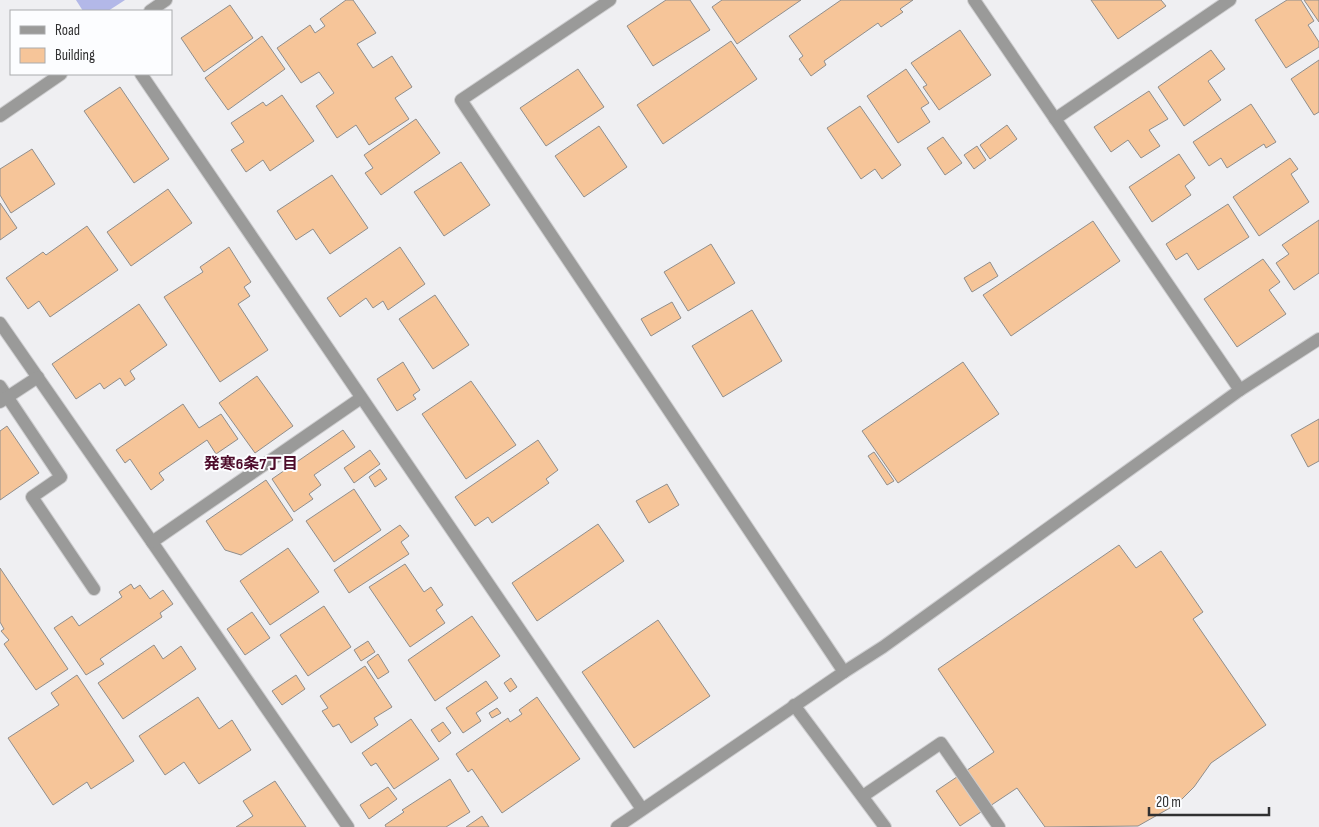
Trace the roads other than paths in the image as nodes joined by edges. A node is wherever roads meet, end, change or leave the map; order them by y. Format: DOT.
graph roads {
  1 [pos="166,0"];
  2 [pos="610,0"];
  3 [pos="974,0"];
  4 [pos="1230,0"];
  5 [pos="151,10"];
  6 [pos="60,75"];
  7 [pos="142,75"];
  8 [pos="0,116"];
  9 [pos="1055,119"];
  10 [pos="0,323"];
  11 [pos="1319,338"];
  12 [pos="38,377"];
  13 [pos="0,386"];
  14 [pos="1240,390"];
  15 [pos="361,398"];
  16 [pos="4,399"];
  17 [pos="152,542"];
  18 [pos="94,589"];
  19 [pos="844,672"];
  20 [pos="794,705"];
  21 [pos="863,796"];
  22 [pos="642,809"];
  23 [pos="348,827"];
  24 [pos="617,827"];
  25 [pos="885,827"];
  26 [pos="999,827"];
  1 -- 5 [label="street"];
  2 -- 19 [label="street"];
  3 -- 9 [label="street"];
  4 -- 9 [label="street"];
  6 -- 8 [label="street"];
  7 -- 15 [label="street"];
  9 -- 14 [label="street"];
  10 -- 12 [label="street"];
  11 -- 14 [label="street"];
  12 -- 16 [label="street"];
  12 -- 17 [label="street"];
  13 -- 16 [label="street"];
  14 -- 19 [label="street"];
  15 -- 17 [label="street"];
  15 -- 22 [label="street"];
  16 -- 18 [label="street"];
  17 -- 23 [label="street"];
  19 -- 20 [label="street"];
  20 -- 21 [label="street"];
  20 -- 22 [label="street"];
  21 -- 25 [label="street"];
  21 -- 26 [label="street"];
  22 -- 24 [label="street"];
}
